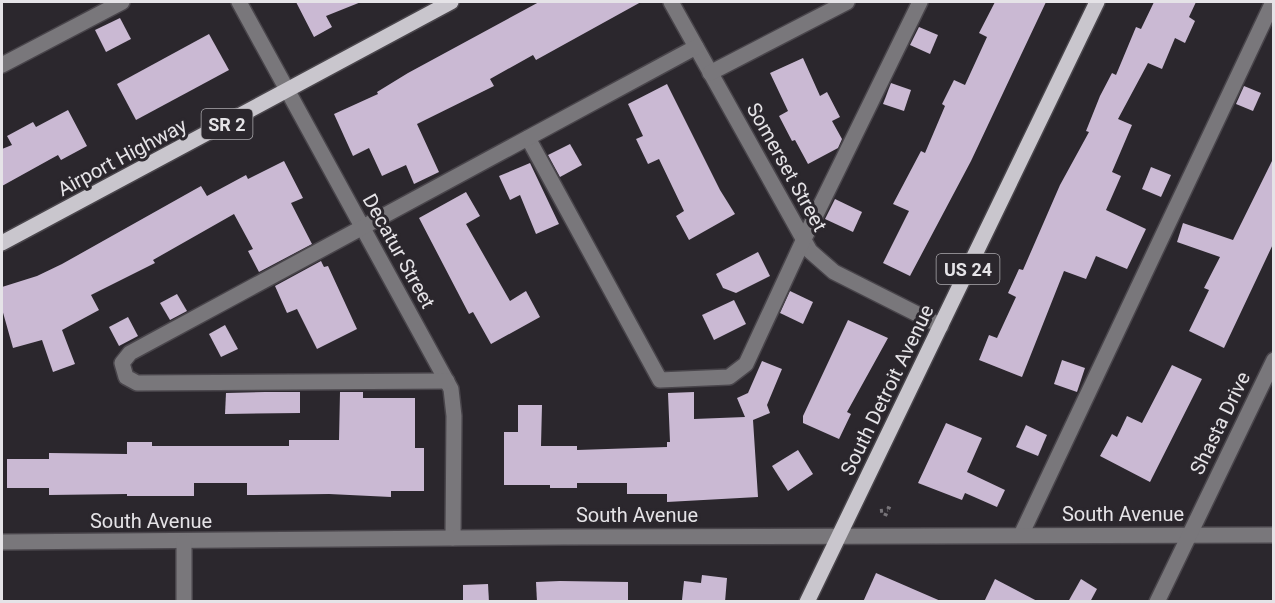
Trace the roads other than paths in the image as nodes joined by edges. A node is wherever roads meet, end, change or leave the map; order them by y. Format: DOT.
graph roads {
  1 [pos="122,2"];
  2 [pos="239,2"];
  3 [pos="451,2"];
  4 [pos="671,2"];
  5 [pos="847,2"];
  6 [pos="920,2"];
  7 [pos="1096,2"];
  8 [pos="1273,2"];
  9 [pos="696,47"];
  10 [pos="2,65"];
  11 [pos="710,73"];
  12 [pos="289,91"];
  13 [pos="528,138"];
  14 [pos="362,227"];
  15 [pos="802,241"];
  16 [pos="2,243"];
  17 [pos="941,326"];
  18 [pos="1274,360"];
  19 [pos="447,381"];
  20 [pos="1021,535"];
  21 [pos="1189,535"];
  22 [pos="1274,535"];
  23 [pos="839,536"];
  24 [pos="453,538"];
  25 [pos="2,542"];
  26 [pos="184,542"];
  27 [pos="184,602"];
  28 [pos="807,602"];
  29 [pos="1157,602"];
  1 -- 10 [label="street"];
  2 -- 12 [label="street, Decatur Street"];
  3 -- 12 [label="main road, Airport Highway / SR 2"];
  4 -- 9 [label="street, Somerset Street"];
  5 -- 11 [label="street"];
  6 -- 15 [label="street"];
  7 -- 17 [label="main road, South Detroit Avenue / US 24"];
  8 -- 20 [label="street"];
  9 -- 11 [label="street, Somerset Street"];
  9 -- 13 [label="street"];
  11 -- 15 [label="street, Somerset Street"];
  12 -- 14 [label="street, Decatur Street"];
  12 -- 16 [label="main road, Airport Highway / SR 2"];
  13 -- 14 [label="street"];
  13 -- 15 [label="street"];
  14 -- 19 [label="street, Decatur Street"];
  14 -- 19 [label="street"];
  15 -- 17 [label="street, Somerset Street"];
  17 -- 23 [label="main road, South Detroit Avenue / US 24"];
  18 -- 21 [label="street, Shasta Drive"];
  19 -- 24 [label="street, Decatur Street"];
  20 -- 21 [label="street, South Avenue"];
  20 -- 23 [label="street, South Avenue"];
  21 -- 22 [label="street, South Avenue"];
  21 -- 29 [label="street, Shasta Drive"];
  23 -- 24 [label="street, South Avenue"];
  23 -- 28 [label="main road, South Detroit Avenue / US 24"];
  24 -- 26 [label="street, South Avenue"];
  25 -- 26 [label="street, South Avenue"];
  26 -- 27 [label="street"];
}
